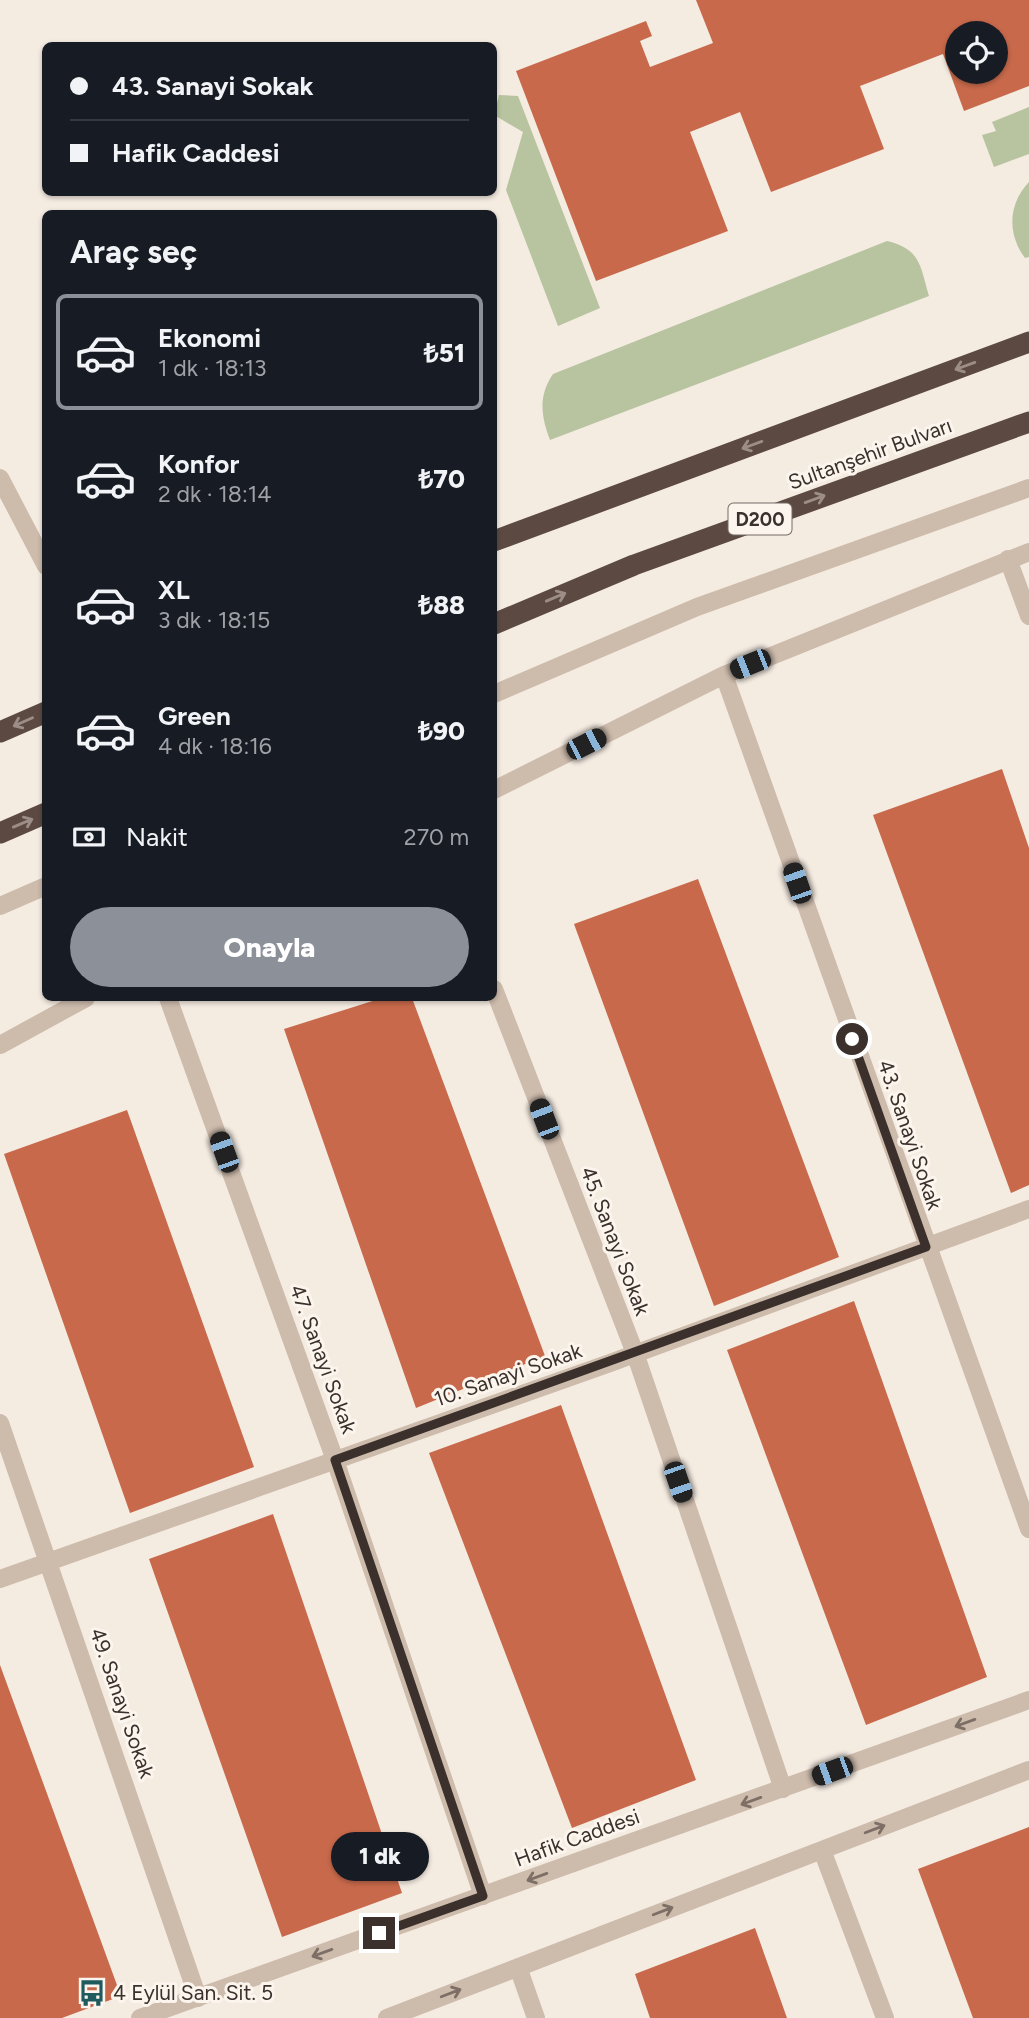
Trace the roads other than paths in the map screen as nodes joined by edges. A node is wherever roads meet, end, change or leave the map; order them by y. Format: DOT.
graph roads {
  1 [pos="1029,342"];
  2 [pos="1029,422"];
  3 [pos="0,478"];
  4 [pos="1029,488"];
  5 [pos="497,540"];
  6 [pos="1029,552"];
  7 [pos="42,558"];
  8 [pos="1008,559"];
  9 [pos="1029,616"];
  10 [pos="497,623"];
  11 [pos="724,675"];
  12 [pos="497,693"];
  13 [pos="42,714"];
  14 [pos="0,732"];
  15 [pos="497,788"];
  16 [pos="42,815"];
  17 [pos="0,832"];
  18 [pos="42,889"];
  19 [pos="0,906"];
  20 [pos="497,997"];
  21 [pos="81,1001"];
  22 [pos="169,1001"];
  23 [pos="0,1045"];
  24 [pos="1029,1209"];
  25 [pos="926,1247"];
  26 [pos="635,1353"];
  27 [pos="0,1423"];
  28 [pos="335,1460"];
  29 [pos="1029,1529"];
  30 [pos="50,1562"];
  31 [pos="0,1579"];
  32 [pos="1029,1700"];
  33 [pos="1029,1769"];
  34 [pos="783,1789"];
  35 [pos="822,1850"];
  36 [pos="483,1896"];
  37 [pos="518,1967"];
  38 [pos="198,1998"];
  39 [pos="140,2018"];
  40 [pos="387,2018"];
  41 [pos="536,2018"];
  42 [pos="885,2018"];
  1 -- 5 [label="highway, one-way"];
  10 -- 2 [label="highway, Sultanşehir Bulvarı / D200, one-way"];
  3 -- 7 [label="street"];
  4 -- 12 [label="street"];
  6 -- 8 [label="street"];
  8 -- 9 [label="street"];
  8 -- 11 [label="street"];
  11 -- 15 [label="street"];
  11 -- 25 [label="street, 43. Sanayi Sokak"];
  13 -- 14 [label="highway, one-way"];
  17 -- 16 [label="highway, one-way"];
  18 -- 19 [label="street"];
  20 -- 26 [label="street, 45. Sanayi Sokak"];
  21 -- 23 [label="street"];
  22 -- 28 [label="street, 47. Sanayi Sokak"];
  24 -- 25 [label="street, 10. Sanayi Sokak"];
  25 -- 26 [label="street, 10. Sanayi Sokak"];
  25 -- 29 [label="street, 43. Sanayi Sokak"];
  26 -- 28 [label="street, 10. Sanayi Sokak"];
  26 -- 34 [label="street, 45. Sanayi Sokak"];
  27 -- 30 [label="street, 49. Sanayi Sokak"];
  28 -- 30 [label="street, 10. Sanayi Sokak"];
  28 -- 36 [label="street, 47. Sanayi Sokak"];
  30 -- 31 [label="street, 10. Sanayi Sokak"];
  30 -- 38 [label="street, 49. Sanayi Sokak"];
  32 -- 34 [label="street, Hafik Caddesi, one-way"];
  35 -- 33 [label="street, one-way"];
  34 -- 36 [label="street, Hafik Caddesi, one-way"];
  37 -- 35 [label="street, one-way"];
  35 -- 42 [label="street"];
  36 -- 38 [label="street, Hafik Caddesi, one-way"];
  40 -- 37 [label="street, one-way"];
  37 -- 41 [label="street"];
  38 -- 39 [label="street, Hafik Caddesi"];
}
